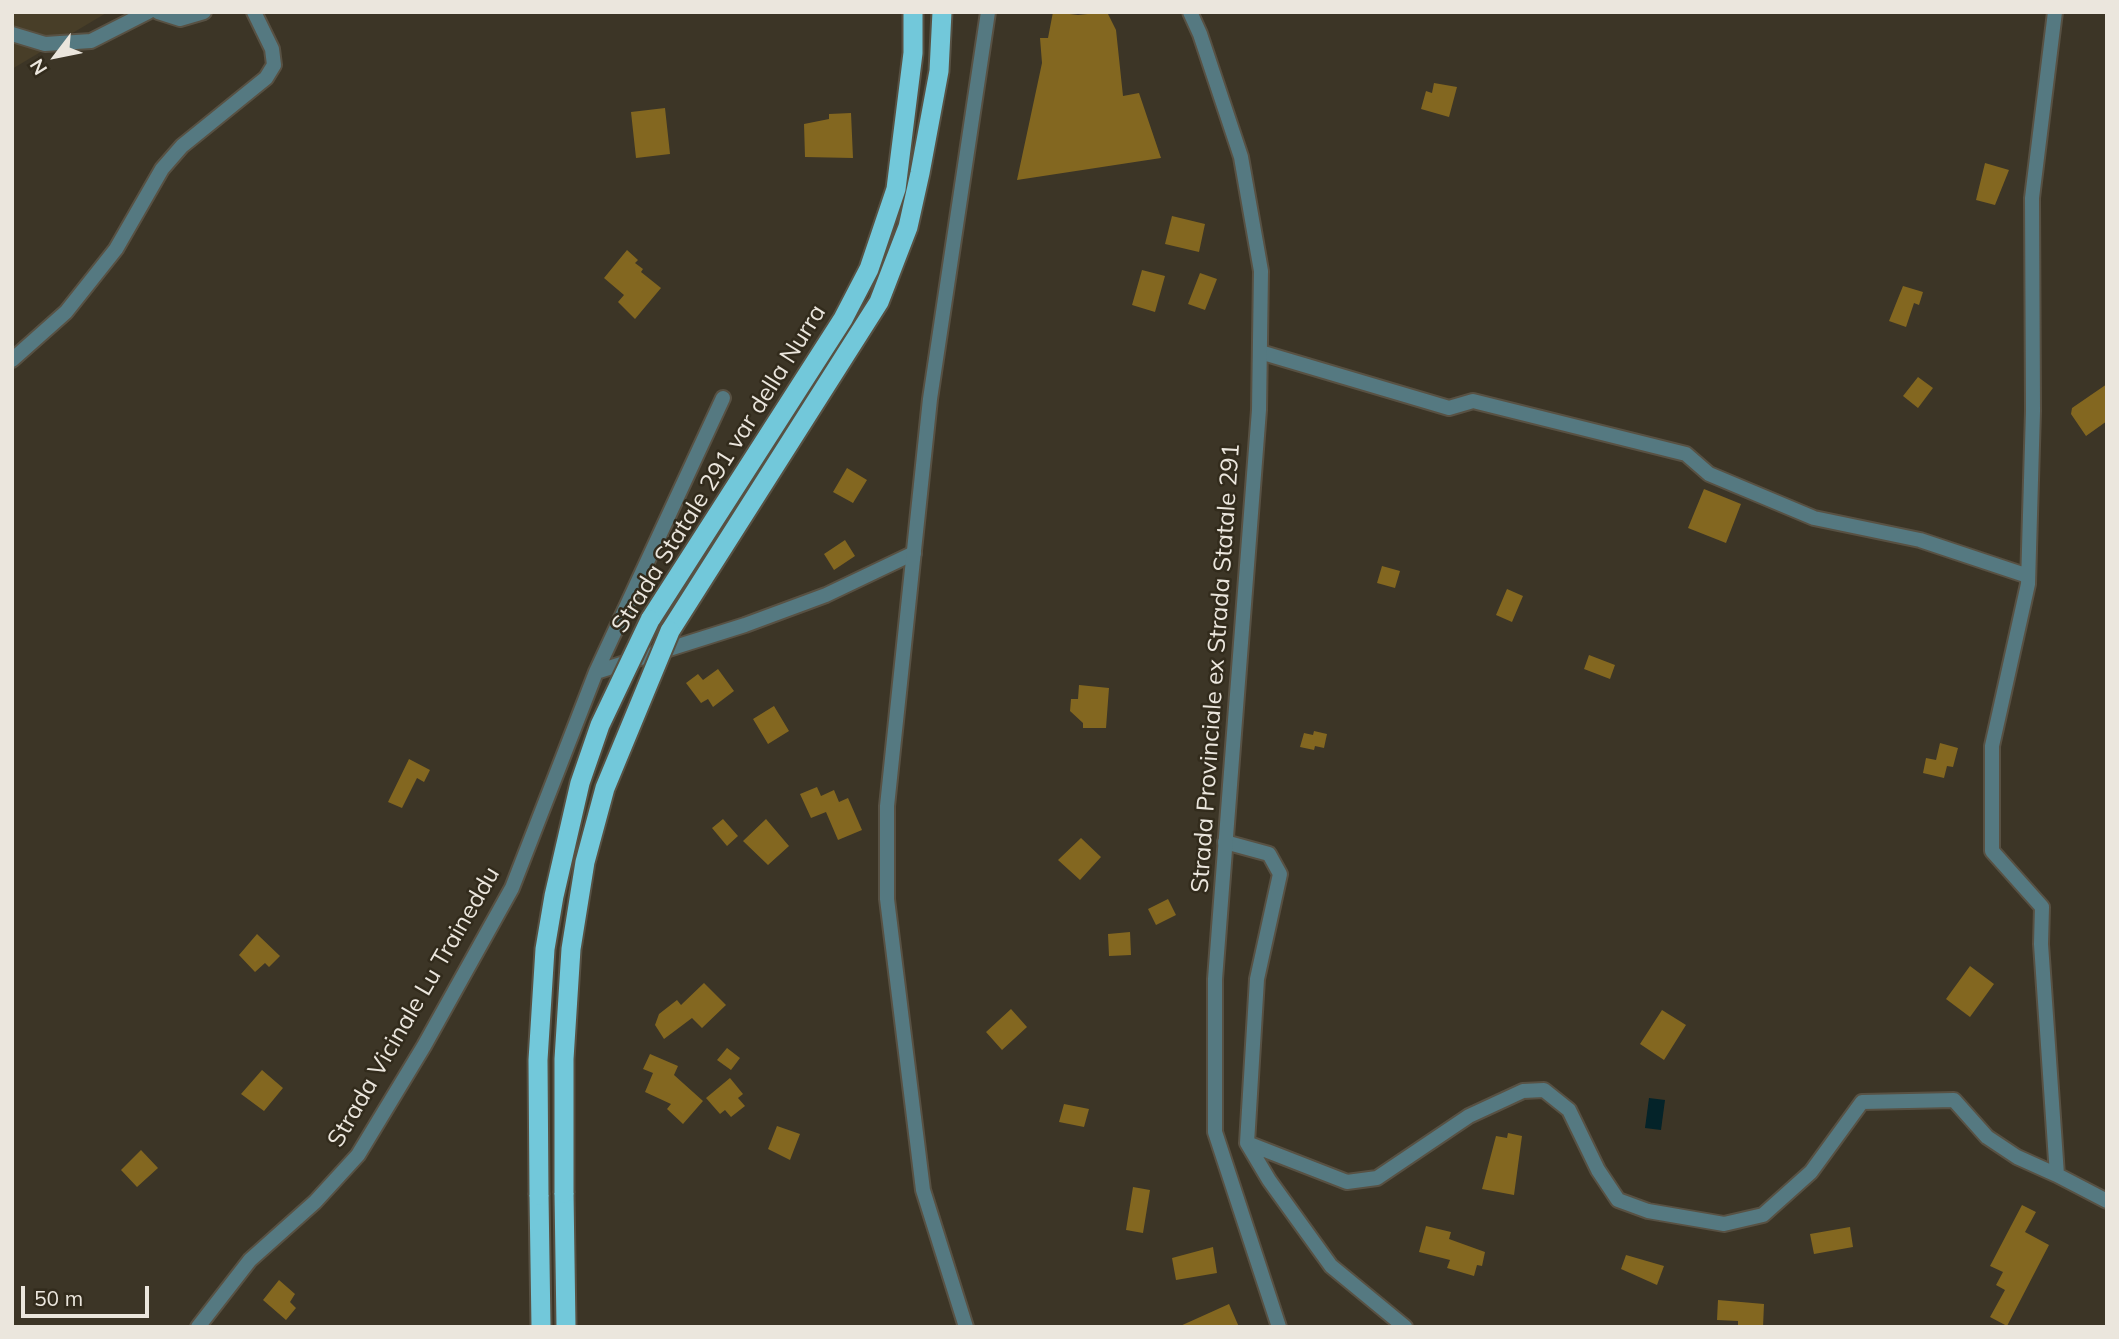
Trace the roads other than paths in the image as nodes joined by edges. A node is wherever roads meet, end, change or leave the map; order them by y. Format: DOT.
graph roads {
  1 [pos="148,12"];
  2 [pos="158,12"];
  3 [pos="204,12"];
  4 [pos="254,12"];
  5 [pos="913,12"];
  6 [pos="988,12"];
  7 [pos="1190,12"];
  8 [pos="2055,12"];
  9 [pos="943,13"];
  10 [pos="12,34"];
  11 [pos="1260,352"];
  12 [pos="12,360"];
  13 [pos="723,398"];
  14 [pos="914,553"];
  15 [pos="2028,576"];
  16 [pos="596,672"];
  17 [pos="1225,842"];
  18 [pos="1247,1143"];
  19 [pos="2057,1175"];
  20 [pos="2107,1201"];
  21 [pos="198,1327"];
  22 [pos="541,1327"];
  23 [pos="566,1327"];
  24 [pos="965,1327"];
  25 [pos="1279,1327"];
  26 [pos="1405,1327"];
  1 -- 10 [label="street"];
  2 -- 3 [label="street"];
  4 -- 12 [label="street"];
  5 -- 22 [label="highway, Strada Statale 291 var della Nurra, bridge"];
  6 -- 14 [label="street"];
  7 -- 11 [label="street, Strada Provinciale ex Strada Statale 291"];
  8 -- 15 [label="street"];
  9 -- 23 [label="highway, Strada Statale 291 var della Nurra, bridge"];
  11 -- 15 [label="street"];
  11 -- 17 [label="street, Strada Provinciale ex Strada Statale 291"];
  13 -- 16 [label="street, Strada Vicinale Lu Traineddu"];
  14 -- 16 [label="street"];
  14 -- 24 [label="street"];
  15 -- 19 [label="street"];
  16 -- 21 [label="street, Strada Vicinale Lu Traineddu"];
  17 -- 18 [label="street"];
  17 -- 25 [label="street, Strada Provinciale ex Strada Statale 291"];
  18 -- 19 [label="street"];
  18 -- 26 [label="street"];
  19 -- 20 [label="street"];
}
